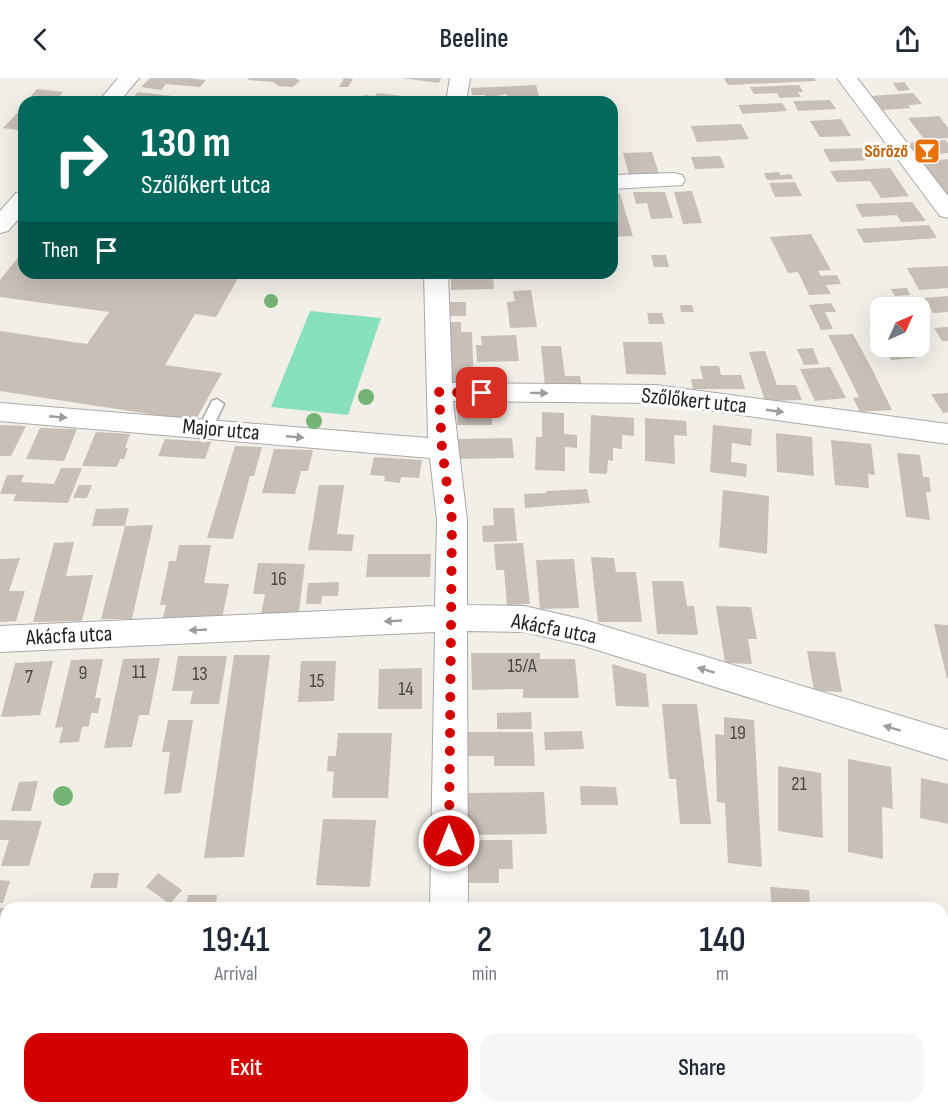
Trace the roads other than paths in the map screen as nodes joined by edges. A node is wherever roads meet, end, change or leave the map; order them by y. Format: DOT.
graph roads {
  1 [pos="129,78"];
  2 [pos="460,78"];
  3 [pos="847,78"];
  4 [pos="113,96"];
  5 [pos="457,96"];
  6 [pos="674,180"];
  7 [pos="618,182"];
  8 [pos="18,205"];
  9 [pos="948,211"];
  10 [pos="0,226"];
  11 [pos="436,279"];
  12 [pos="439,392"];
  13 [pos="217,404"];
  14 [pos="0,412"];
  15 [pos="206,429"];
  16 [pos="948,434"];
  17 [pos="442,449"];
  18 [pos="451,618"];
  19 [pos="0,639"];
  20 [pos="948,745"];
  21 [pos="449,902"];
  1 -- 4 [label="street"];
  2 -- 5 [label="street"];
  3 -- 9 [label="street"];
  6 -- 7 [label="street"];
  8 -- 10 [label="street"];
  11 -- 12 [label="street"];
  12 -- 16 [label="street, Szőlőkert utca, one-way"];
  12 -- 17 [label="street"];
  13 -- 15 [label="lane"];
  14 -- 15 [label="street, Major utca, one-way"];
  15 -- 17 [label="street, Major utca, one-way"];
  17 -- 18 [label="street"];
  18 -- 19 [label="street, Akácfa utca, one-way"];
  20 -- 18 [label="street, Akácfa utca, one-way"];
  18 -- 21 [label="street"];
}
